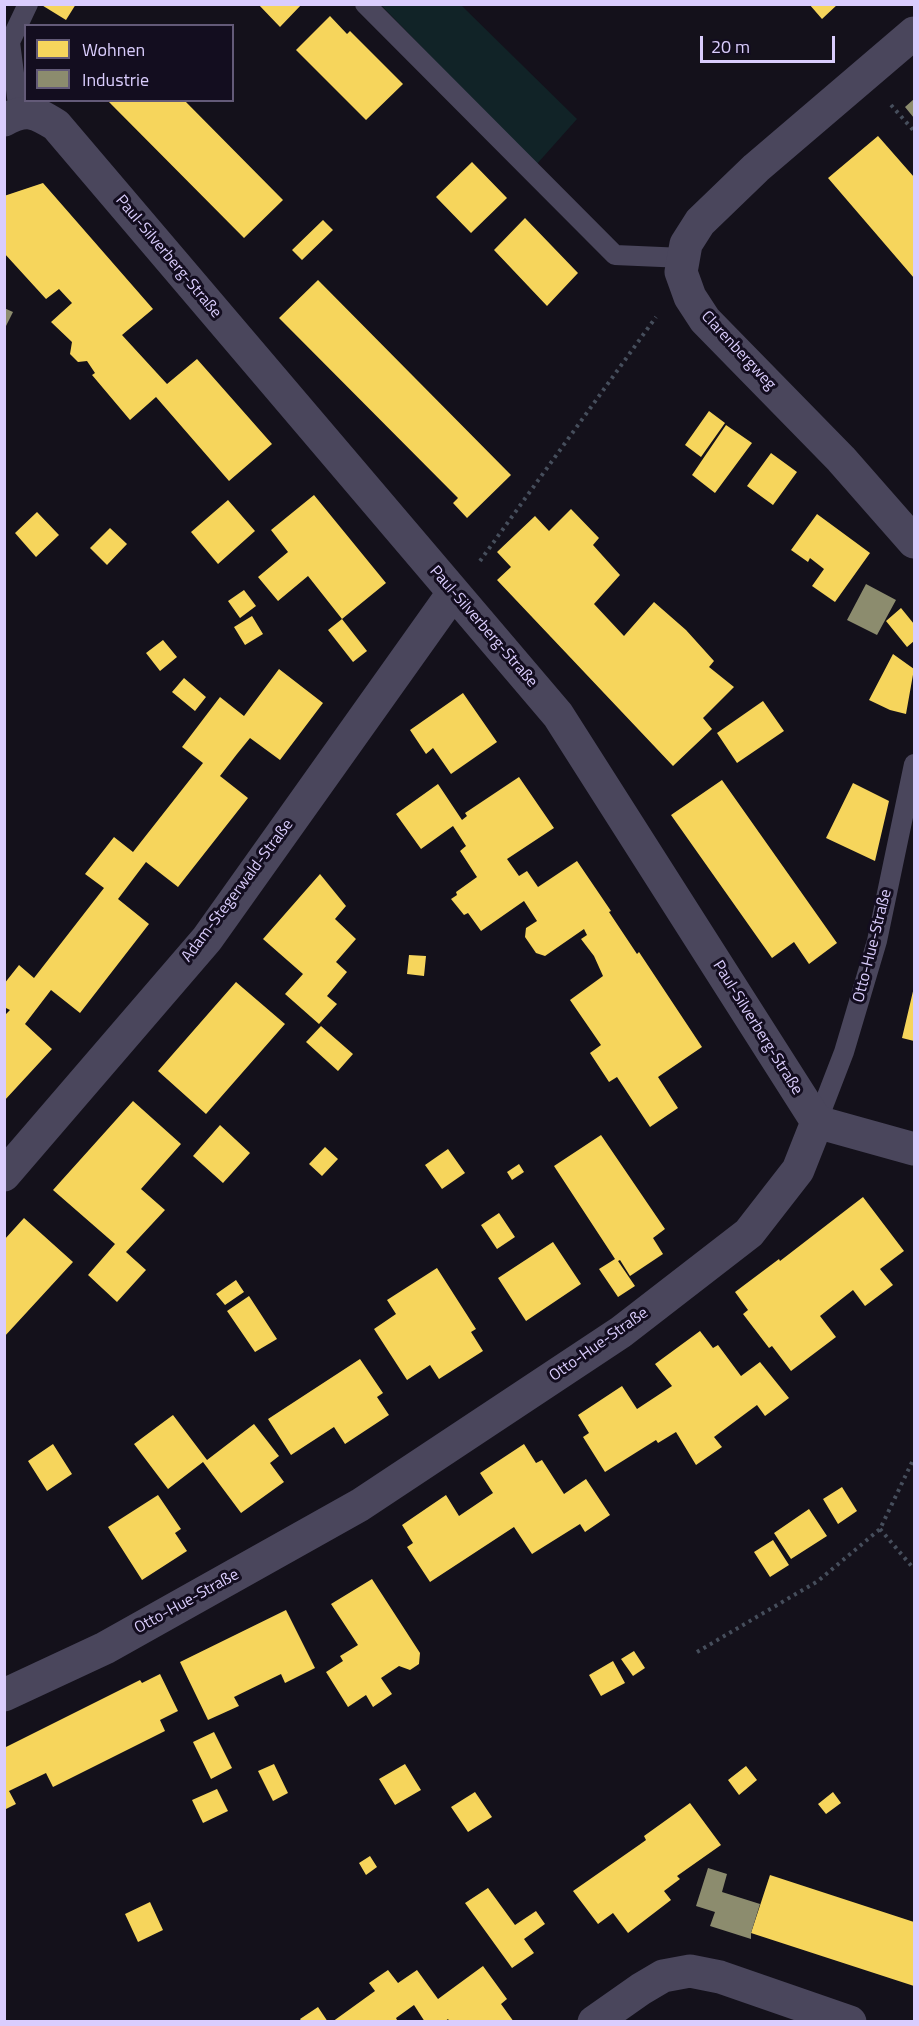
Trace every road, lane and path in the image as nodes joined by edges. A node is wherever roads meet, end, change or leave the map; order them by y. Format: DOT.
graph roads {
  1 [pos="28,4"];
  2 [pos="365,4"];
  3 [pos="915,33"];
  4 [pos="12,116"];
  5 [pos="684,258"];
  6 [pos="690,297"];
  7 [pos="915,542"];
  8 [pos="453,593"];
  9 [pos="915,764"];
  10 [pos="817,1122"];
  11 [pos="915,1149"];
  12 [pos="4,1175"];
  13 [pos="915,1458"];
  14 [pos="880,1529"];
  15 [pos="915,1569"];
  16 [pos="697,1652"];
  17 [pos="4,1695"];
  18 [pos="594,2022"];
  19 [pos="850,2022"];
  1 -- 4 [label="lane"];
  2 -- 5 [label="lane"];
  3 -- 5 [label="street, Clarenbergweg"];
  4 -- 8 [label="street, Paul-Silverberg-Straße"];
  5 -- 6 [label="street, Clarenbergweg"];
  6 -- 7 [label="street, Clarenbergweg"];
  6 -- 8 [label="path"];
  8 -- 10 [label="street, Paul-Silverberg-Straße"];
  8 -- 12 [label="street, Adam-Stegerwald-Straße"];
  9 -- 10 [label="lane, Otto-Hue-Straße"];
  10 -- 11 [label="street"];
  10 -- 17 [label="street, Otto-Hue-Straße"];
  13 -- 14 [label="path"];
  14 -- 15 [label="path"];
  14 -- 16 [label="path"];
  18 -- 19 [label="street"];
}
